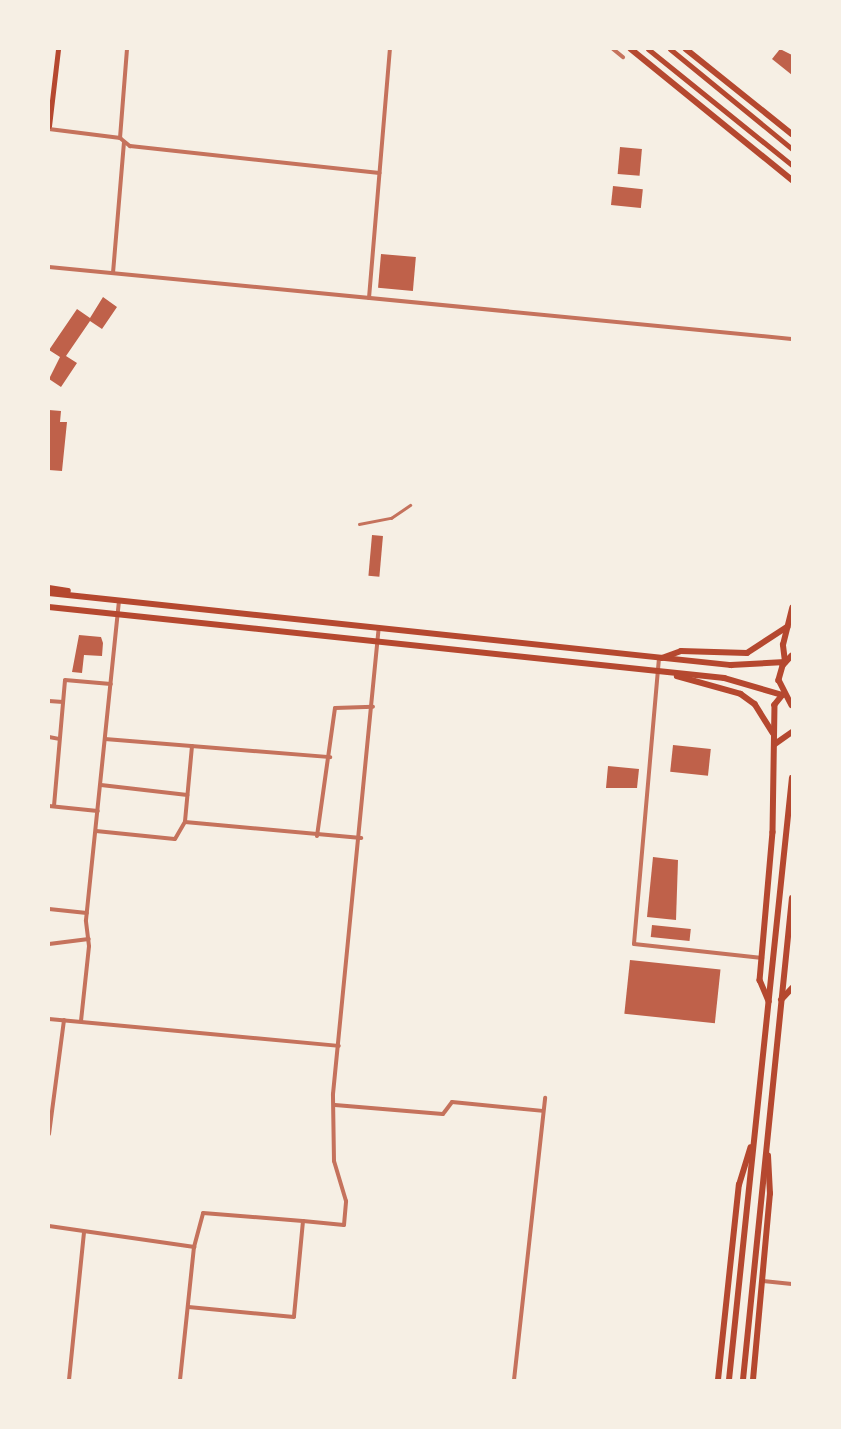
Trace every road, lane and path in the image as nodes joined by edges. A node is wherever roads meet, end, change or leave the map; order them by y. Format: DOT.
graph roads {
  1 [pos="58,49"];
  2 [pos="127,49"];
  3 [pos="390,49"];
  4 [pos="613,49"];
  5 [pos="632,49"];
  6 [pos="648,49"];
  7 [pos="670,49"];
  8 [pos="686,49"];
  9 [pos="623,57"];
  10 [pos="49,128"];
  11 [pos="792,134"];
  12 [pos="120,138"];
  13 [pos="124,142"];
  14 [pos="792,149"];
  15 [pos="792,165"];
  16 [pos="380,173"];
  17 [pos="792,180"];
  18 [pos="49,266"];
  19 [pos="113,273"];
  20 [pos="369,298"];
  21 [pos="792,339"];
  22 [pos="410,505"];
  23 [pos="359,524"];
  24 [pos="49,588"];
  25 [pos="49,593"];
  26 [pos="119,600"];
  27 [pos="49,607"];
  28 [pos="792,610"];
  29 [pos="118,614"];
  30 [pos="787,627"];
  31 [pos="379,629"];
  32 [pos="378,640"];
  33 [pos="792,656"];
  34 [pos="659,658"];
  35 [pos="785,662"];
  36 [pos="658,670"];
  37 [pos="111,684"];
  38 [pos="783,694"];
  39 [pos="49,701"];
  40 [pos="63,702"];
  41 [pos="792,705"];
  42 [pos="373,707"];
  43 [pos="792,732"];
  44 [pos="774,734"];
  45 [pos="49,737"];
  46 [pos="59,738"];
  47 [pos="106,739"];
  48 [pos="775,744"];
  49 [pos="192,746"];
  50 [pos="330,757"];
  51 [pos="792,778"];
  52 [pos="101,785"];
  53 [pos="187,795"];
  54 [pos="49,806"];
  55 [pos="54,806"];
  56 [pos="98,811"];
  57 [pos="185,822"];
  58 [pos="96,831"];
  59 [pos="317,836"];
  60 [pos="361,838"];
  61 [pos="792,898"];
  62 [pos="792,906"];
  63 [pos="49,909"];
  64 [pos="87,913"];
  65 [pos="88,939"];
  66 [pos="49,944"];
  67 [pos="762,958"];
  68 [pos="792,988"];
  69 [pos="781,1000"];
  70 [pos="769,1001"];
  71 [pos="49,1019"];
  72 [pos="64,1020"];
  73 [pos="81,1020"];
  74 [pos="339,1046"];
  75 [pos="545,1098"];
  76 [pos="335,1105"];
  77 [pos="544,1111"];
  78 [pos="49,1134"];
  79 [pos="755,1134"];
  80 [pos="768,1135"];
  81 [pos="303,1222"];
  82 [pos="49,1226"];
  83 [pos="84,1233"];
  84 [pos="194,1247"];
  85 [pos="763,1281"];
  86 [pos="792,1284"];
  87 [pos="188,1307"];
  88 [pos="69,1380"];
  89 [pos="180,1380"];
  90 [pos="514,1380"];
  91 [pos="718,1380"];
  92 [pos="730,1380"];
  93 [pos="743,1380"];
  94 [pos="753,1380"];
  1 -- 10 [label="main road"];
  2 -- 12 [label="street"];
  3 -- 16 [label="street"];
  4 -- 9 [label="street"];
  5 -- 17 [label="main road"];
  6 -- 15 [label="main road"];
  7 -- 14 [label="main road"];
  8 -- 11 [label="main road"];
  10 -- 12 [label="street"];
  12 -- 13 [label="street"];
  13 -- 16 [label="street"];
  13 -- 19 [label="street"];
  16 -- 20 [label="street"];
  18 -- 19 [label="street"];
  19 -- 20 [label="street"];
  20 -- 21 [label="street"];
  22 -- 23 [label="street"];
  24 -- 26 [label="main road"];
  25 -- 26 [label="main road"];
  26 -- 29 [label="street"];
  26 -- 31 [label="main road"];
  27 -- 29 [label="main road"];
  28 -- 30 [label="main road"];
  29 -- 32 [label="main road"];
  29 -- 37 [label="street"];
  30 -- 34 [label="main road"];
  30 -- 35 [label="main road"];
  31 -- 32 [label="street"];
  31 -- 34 [label="main road"];
  32 -- 36 [label="main road"];
  32 -- 42 [label="street"];
  33 -- 35 [label="main road"];
  34 -- 35 [label="main road"];
  34 -- 36 [label="street"];
  35 -- 38 [label="main road"];
  36 -- 38 [label="main road"];
  36 -- 44 [label="main road"];
  36 -- 67 [label="street"];
  37 -- 40 [label="street"];
  37 -- 47 [label="street"];
  38 -- 41 [label="main road"];
  38 -- 44 [label="main road"];
  39 -- 40 [label="street"];
  40 -- 46 [label="street"];
  42 -- 50 [label="street"];
  42 -- 60 [label="street"];
  43 -- 48 [label="main road"];
  44 -- 48 [label="main road"];
  45 -- 46 [label="street"];
  46 -- 55 [label="street"];
  47 -- 49 [label="street"];
  47 -- 52 [label="street"];
  48 -- 67 [label="main road"];
  49 -- 50 [label="street"];
  49 -- 53 [label="street"];
  50 -- 59 [label="street"];
  51 -- 70 [label="main road"];
  52 -- 53 [label="street"];
  52 -- 56 [label="street"];
  53 -- 57 [label="street"];
  54 -- 55 [label="street"];
  55 -- 56 [label="street"];
  56 -- 58 [label="street"];
  57 -- 58 [label="street"];
  57 -- 59 [label="street"];
  58 -- 64 [label="street"];
  59 -- 60 [label="street"];
  60 -- 74 [label="street"];
  61 -- 62 [label="main road"];
  62 -- 69 [label="main road"];
  63 -- 64 [label="street"];
  64 -- 65 [label="street"];
  65 -- 66 [label="street"];
  65 -- 73 [label="street"];
  67 -- 70 [label="main road"];
  68 -- 69 [label="main road"];
  69 -- 80 [label="main road"];
  70 -- 79 [label="main road"];
  71 -- 72 [label="street"];
  72 -- 73 [label="street"];
  72 -- 78 [label="street"];
  73 -- 74 [label="street"];
  74 -- 76 [label="street"];
  75 -- 77 [label="street"];
  76 -- 77 [label="street"];
  76 -- 81 [label="street"];
  77 -- 90 [label="street"];
  79 -- 91 [label="main road"];
  79 -- 92 [label="main road"];
  80 -- 85 [label="main road"];
  80 -- 93 [label="main road"];
  81 -- 84 [label="street"];
  81 -- 87 [label="street"];
  82 -- 83 [label="street"];
  83 -- 84 [label="street"];
  83 -- 88 [label="street"];
  84 -- 87 [label="street"];
  85 -- 86 [label="street"];
  85 -- 94 [label="main road"];
  87 -- 89 [label="street"];
}
